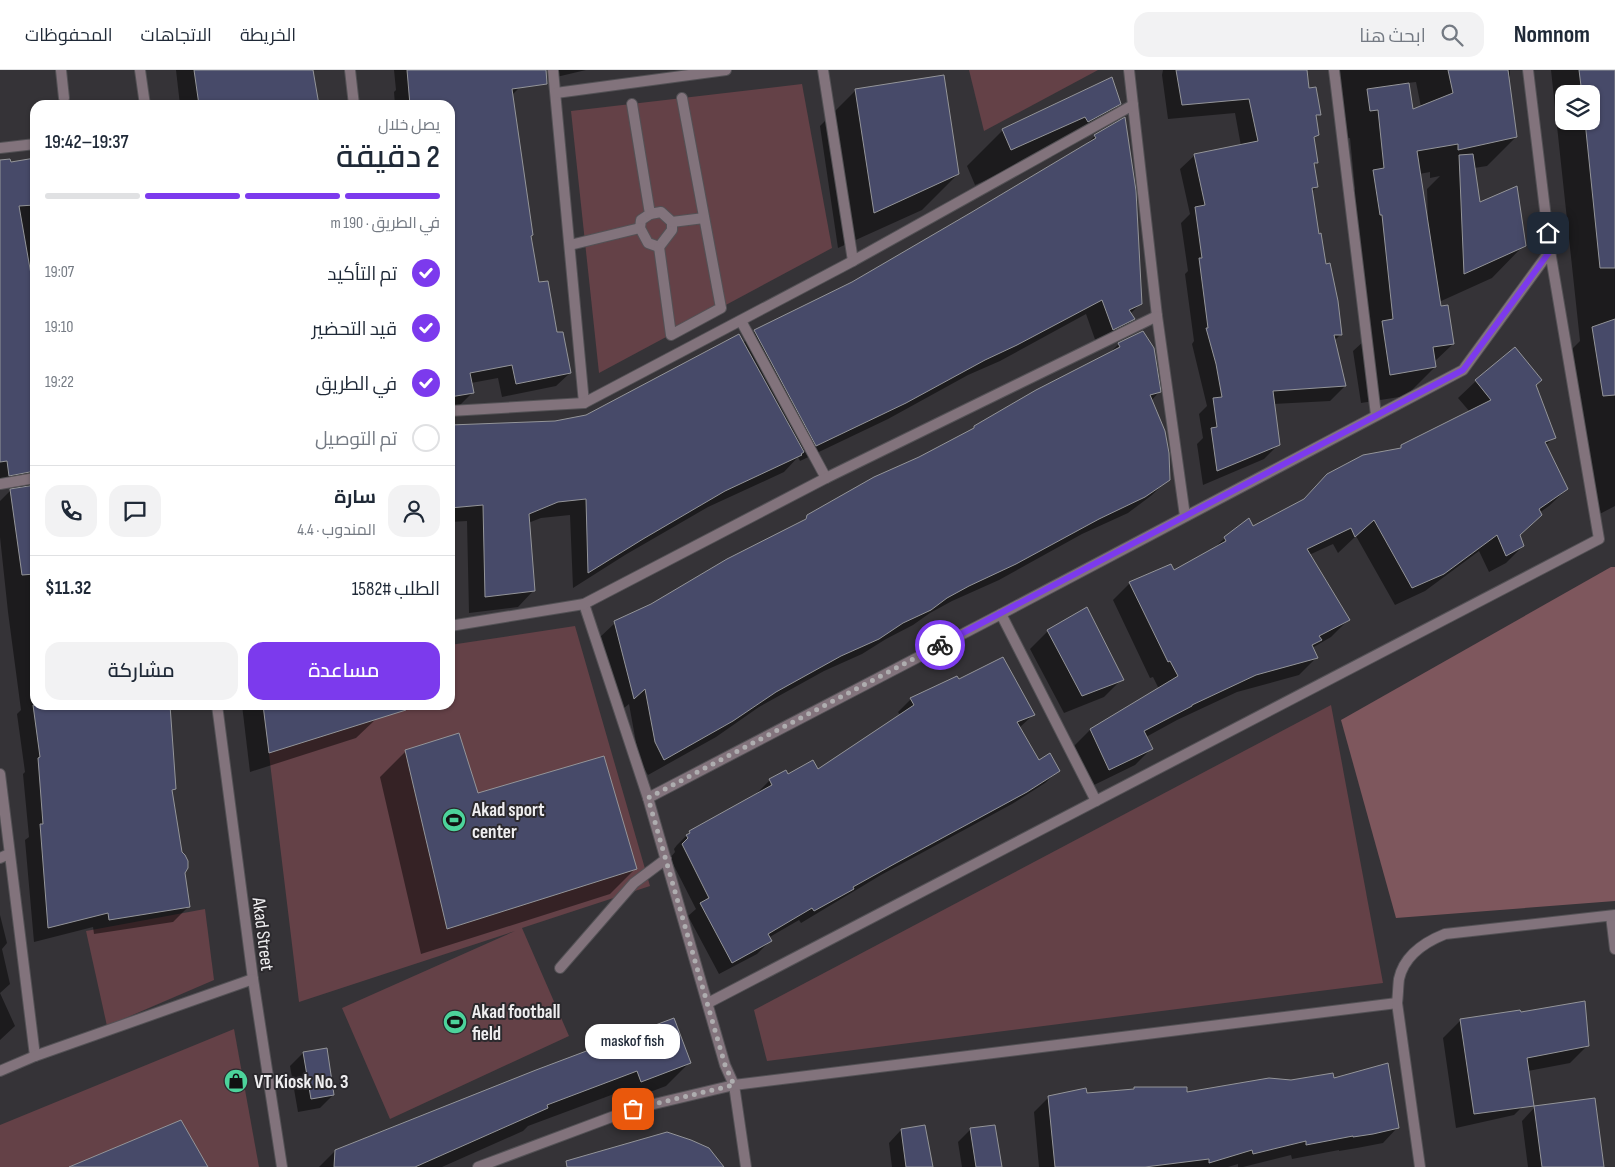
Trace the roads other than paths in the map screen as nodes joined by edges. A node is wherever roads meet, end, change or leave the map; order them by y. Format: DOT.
graph roads {
  1 [pos="61,70"];
  2 [pos="140,70"];
  3 [pos="350,70"];
  4 [pos="553,70"];
  5 [pos="726,70"];
  6 [pos="823,70"];
  7 [pos="1129,70"];
  8 [pos="1334,70"];
  9 [pos="1528,70"];
  10 [pos="556,93"];
  11 [pos="64,98"];
  12 [pos="682,98"];
  13 [pos="144,100"];
  14 [pos="353,100"];
  15 [pos="632,104"];
  16 [pos="1133,105"];
  17 [pos="30,145"];
  18 [pos="0,148"];
  19 [pos="650,214"];
  20 [pos="704,218"];
  21 [pos="672,222"];
  22 [pos="640,228"];
  23 [pos="570,245"];
  24 [pos="659,247"];
  25 [pos="1550,251"];
  26 [pos="853,261"];
  27 [pos="1157,316"];
  28 [pos="741,321"];
  29 [pos="584,403"];
  30 [pos="455,412"];
  31 [pos="1376,415"];
  32 [pos="826,478"];
  33 [pos="30,479"];
  34 [pos="0,484"];
  35 [pos="1185,516"];
  36 [pos="584,604"];
  37 [pos="1001,614"];
  38 [pos="455,625"];
  39 [pos="218,710"];
  40 [pos="0,774"];
  41 [pos="648,798"];
  42 [pos="1096,801"];
  43 [pos="5,856"];
  44 [pos="666,858"];
  45 [pos="1613,916"];
  46 [pos="1615,949"];
  47 [pos="560,968"];
  48 [pos="252,979"];
  49 [pos="1397,1003"];
  50 [pos="708,1004"];
  51 [pos="36,1056"];
  52 [pos="0,1071"];
  53 [pos="734,1085"];
  54 [pos="282,1167"];
  55 [pos="478,1167"];
  56 [pos="746,1167"];
  57 [pos="1420,1167"];
  1 -- 11 [label="street"];
  2 -- 13 [label="street"];
  3 -- 14 [label="street"];
  4 -- 10 [label="street"];
  5 -- 10 [label="street"];
  6 -- 26 [label="street"];
  7 -- 16 [label="street"];
  8 -- 31 [label="street"];
  9 -- 25 [label="street"];
  10 -- 23 [label="street"];
  12 -- 20 [label="street"];
  15 -- 19 [label="street"];
  16 -- 26 [label="street"];
  16 -- 27 [label="street"];
  17 -- 18 [label="street"];
  19 -- 21 [label="street"];
  19 -- 22 [label="street"];
  20 -- 21 [label="street"];
  20 -- 24 [label="street"];
  21 -- 24 [label="street"];
  22 -- 23 [label="street"];
  22 -- 24 [label="street"];
  23 -- 29 [label="street"];
  25 -- 31 [label="street"];
  25 -- 42 [label="street"];
  26 -- 28 [label="street"];
  27 -- 32 [label="street"];
  27 -- 35 [label="street"];
  28 -- 29 [label="street"];
  28 -- 32 [label="street"];
  29 -- 30 [label="street"];
  31 -- 35 [label="street"];
  32 -- 36 [label="street"];
  33 -- 34 [label="street"];
  35 -- 37 [label="street"];
  36 -- 38 [label="street"];
  36 -- 41 [label="street"];
  37 -- 41 [label="street"];
  37 -- 42 [label="street"];
  39 -- 48 [label="street, Akad Street"];
  40 -- 43 [label="street"];
  41 -- 44 [label="street"];
  42 -- 50 [label="street"];
  43 -- 51 [label="street"];
  44 -- 47 [label="street"];
  44 -- 50 [label="street"];
  45 -- 46 [label="street"];
  45 -- 49 [label="street"];
  48 -- 51 [label="street"];
  48 -- 54 [label="street, Akad Street"];
  49 -- 53 [label="street"];
  49 -- 57 [label="street"];
  50 -- 53 [label="street"];
  51 -- 52 [label="street"];
  53 -- 55 [label="street"];
  53 -- 56 [label="street"];
}
